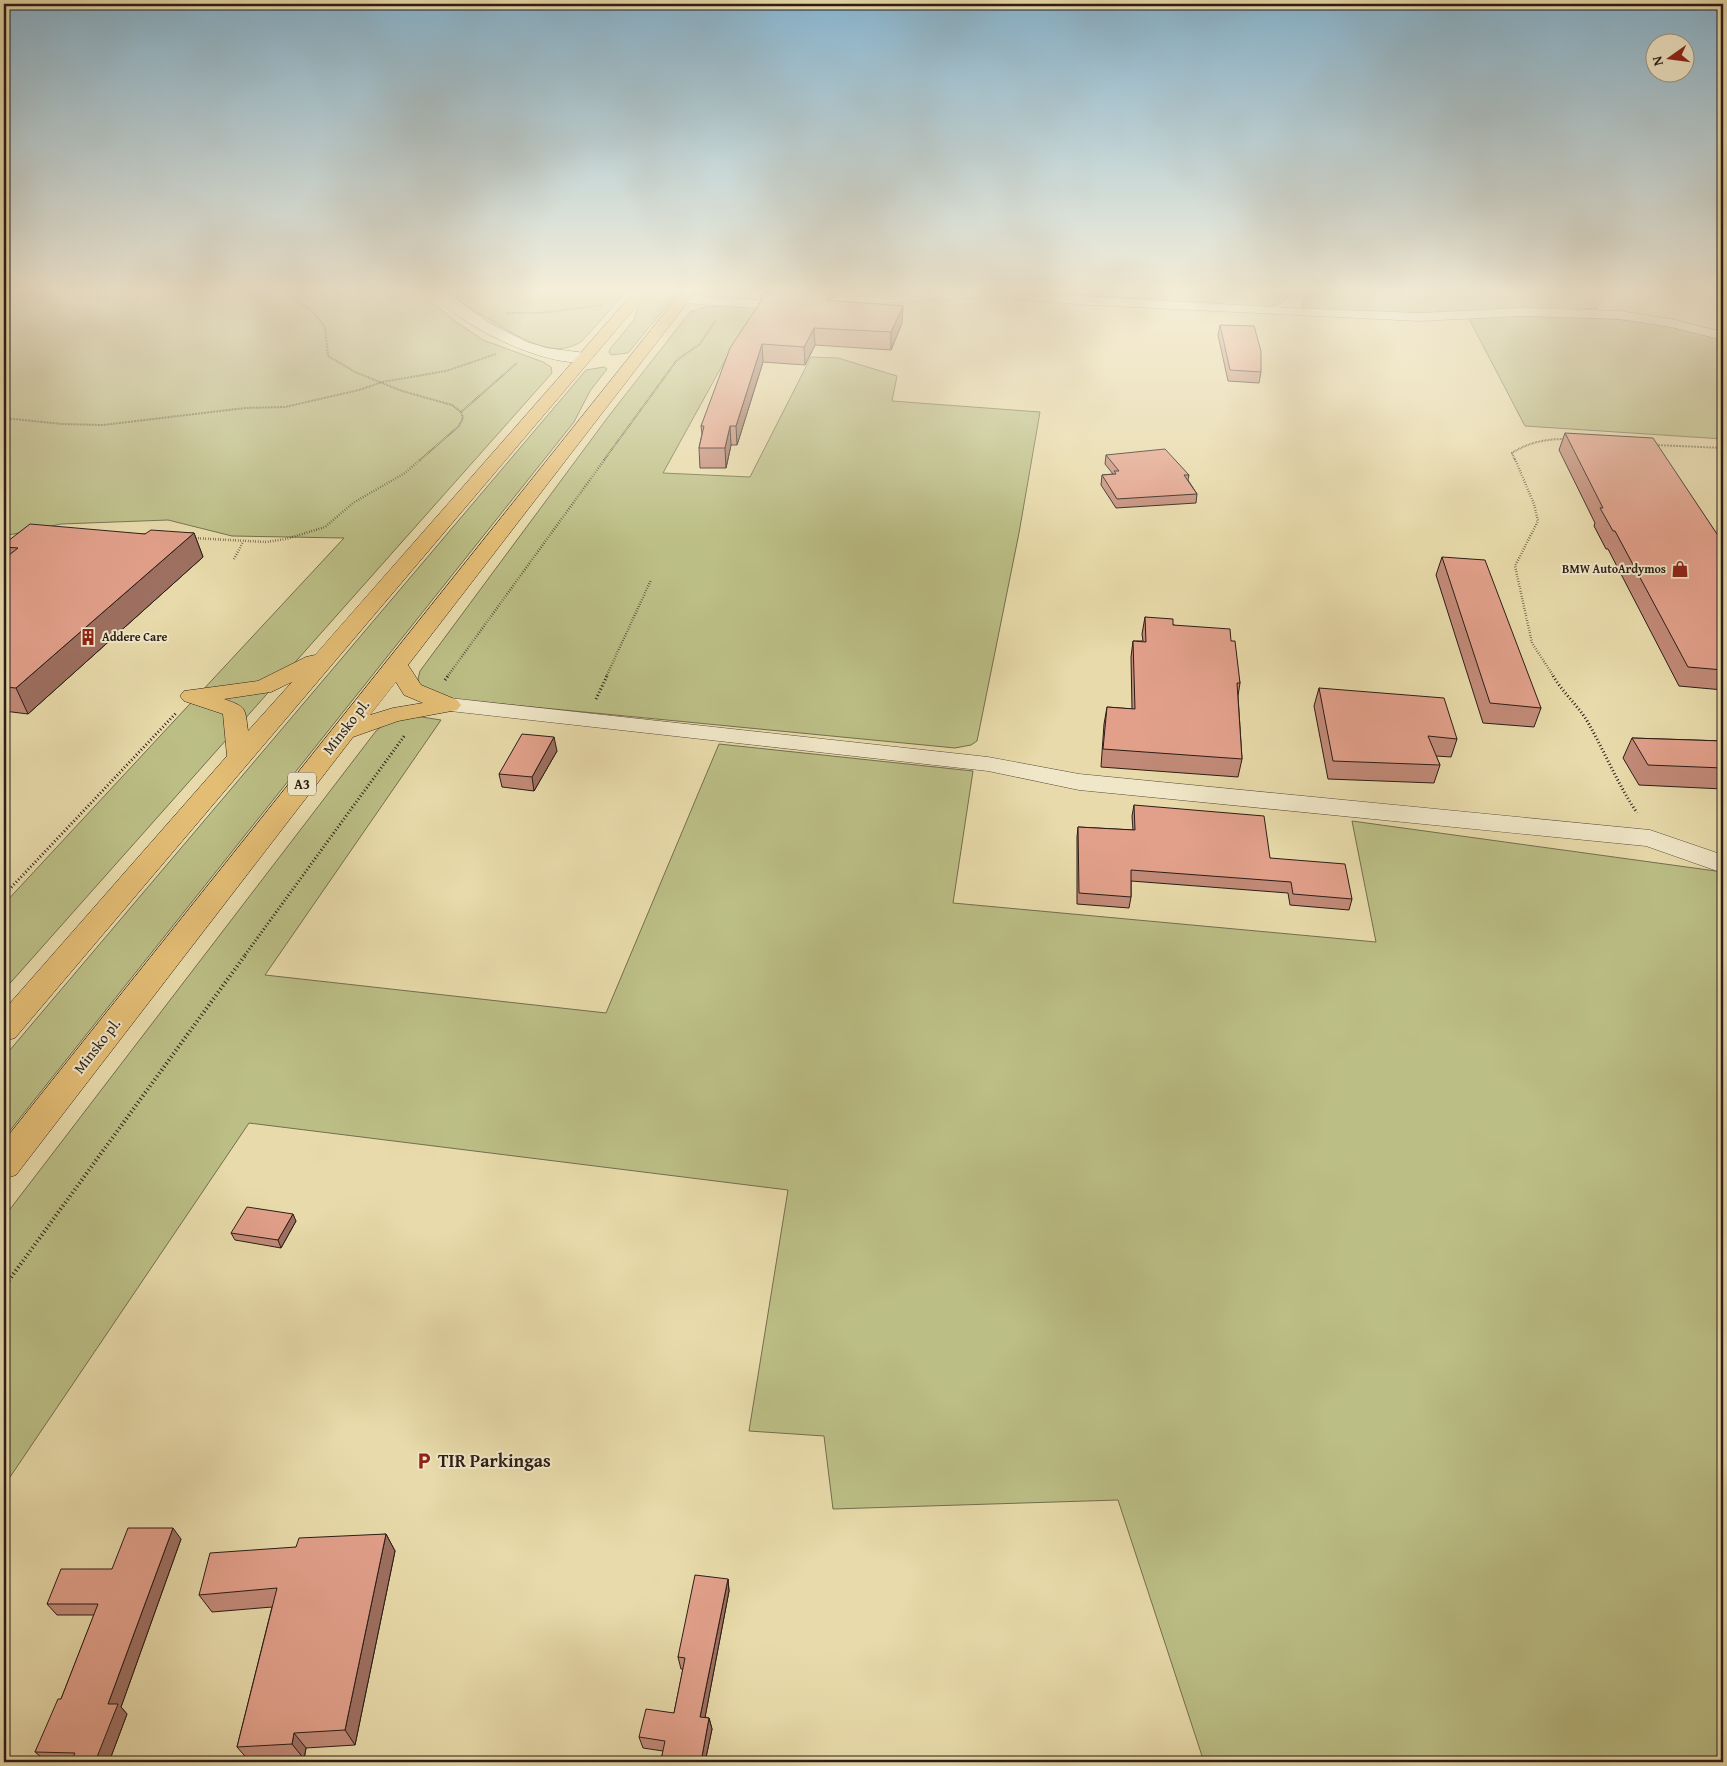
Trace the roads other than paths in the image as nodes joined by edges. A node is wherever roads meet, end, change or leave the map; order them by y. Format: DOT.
graph roads {
  1 [pos="599,372"];
  2 [pos="600,372"];
  3 [pos="325,658"];
  4 [pos="396,663"];
  5 [pos="434,704"];
  6 [pos="341,733"];
  7 [pos="239,757"];
  8 [pos="1723,864"];
  9 [pos="4,1030"];
  10 [pos="4,1165"];
  1 -- 3 [label="highway, Minsko pl. / A3"];
  2 -- 4 [label="highway, Minsko pl. / A3"];
  3 -- 7 [label="highway, Minsko pl. / A3"];
  3 -- 7 [label="highway"];
  4 -- 5 [label="highway"];
  4 -- 6 [label="highway, Minsko pl. / A3"];
  5 -- 6 [label="highway"];
  5 -- 8 [label="street"];
  6 -- 10 [label="highway, Minsko pl. / A3"];
  7 -- 9 [label="highway, Minsko pl. / A3"];
}
